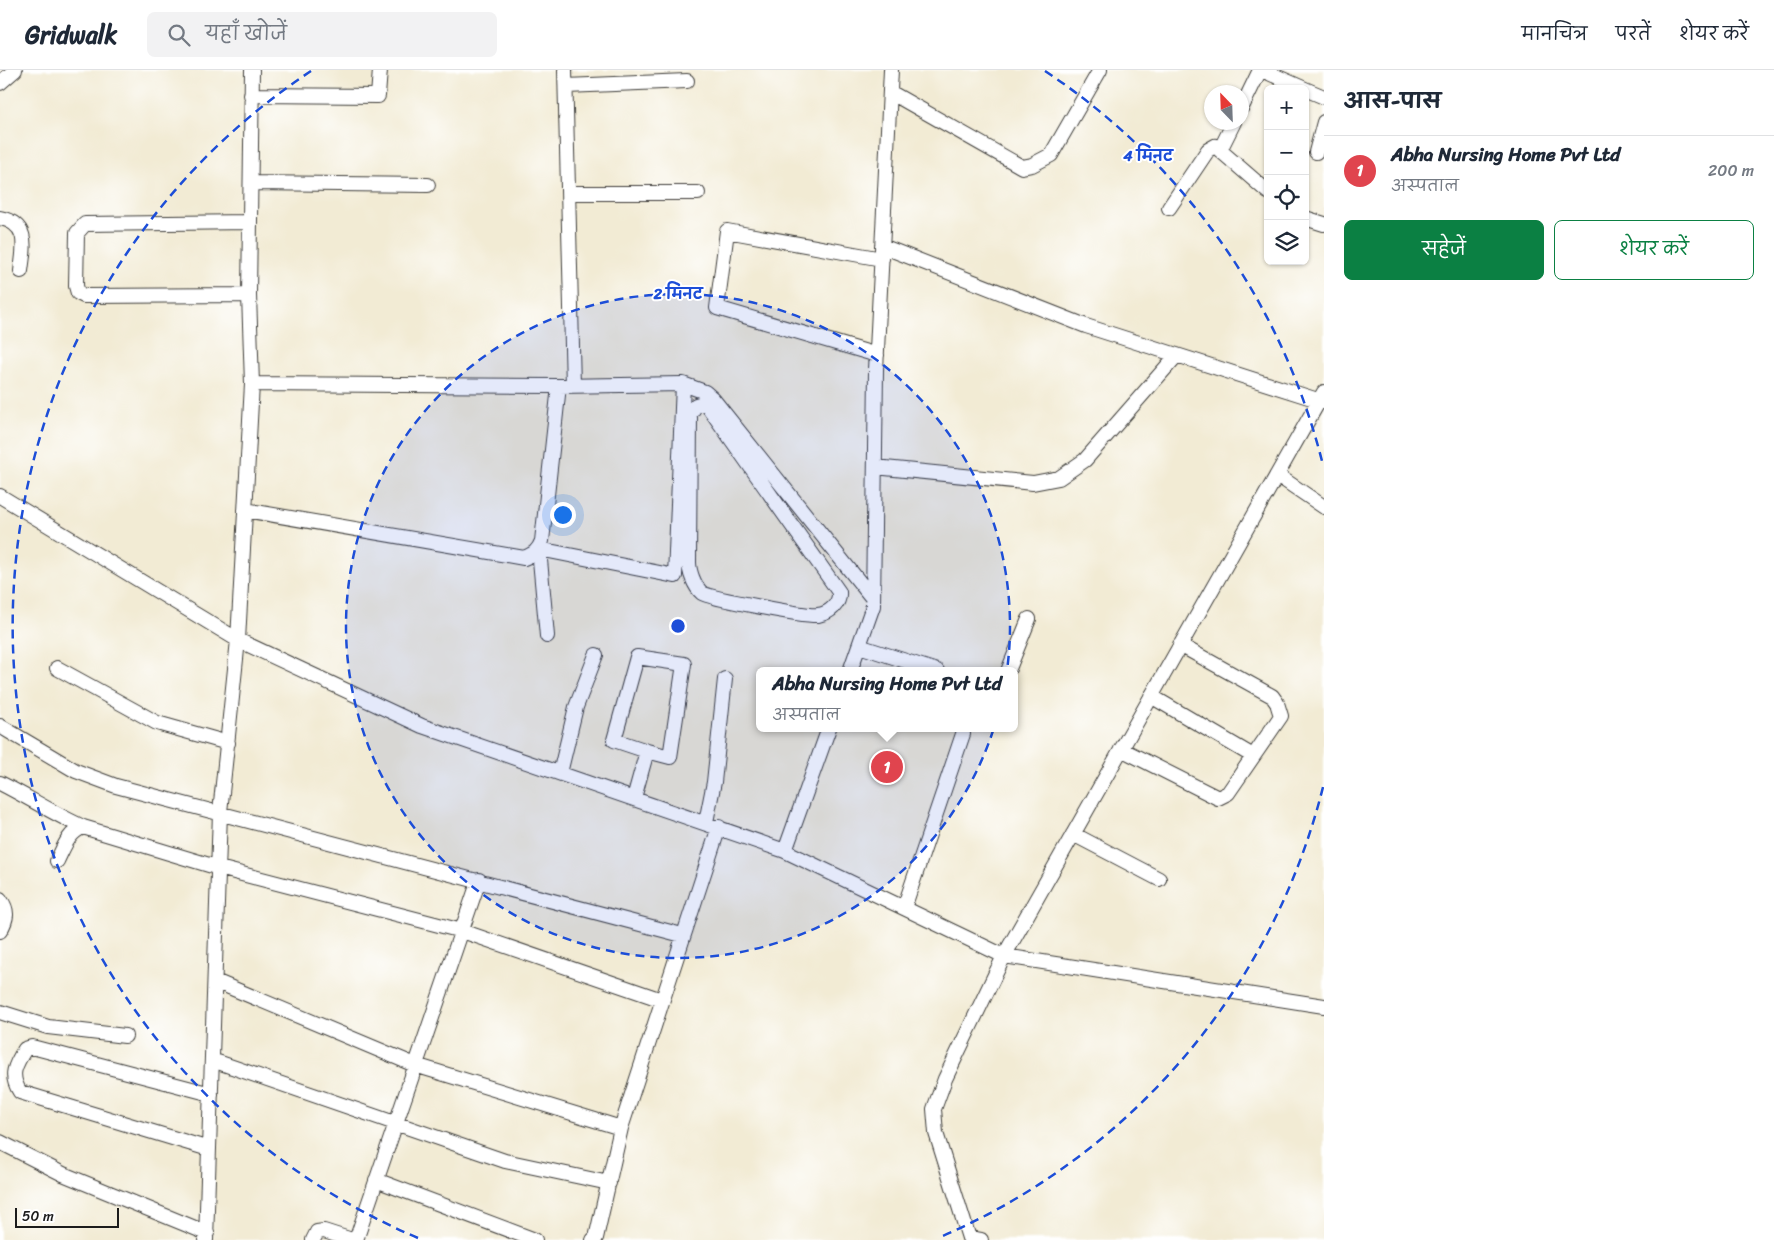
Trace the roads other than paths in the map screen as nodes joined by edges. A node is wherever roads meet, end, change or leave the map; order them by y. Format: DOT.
graph roads {
  1 [pos="15,70"];
  2 [pos="252,70"];
  3 [pos="380,70"];
  4 [pos="566,70"];
  5 [pos="891,70"];
  6 [pos="1100,70"];
  7 [pos="1261,70"];
  8 [pos="687,81"];
  9 [pos="0,83"];
  10 [pos="1295,85"];
  11 [pos="566,86"];
  12 [pos="1309,91"];
  13 [pos="890,92"];
  14 [pos="1249,93"];
  15 [pos="251,95"];
  16 [pos="1324,97"];
  17 [pos="1324,122"];
  18 [pos="1230,130"];
  19 [pos="1220,150"];
  20 [pos="1315,152"];
  21 [pos="251,183"];
  22 [pos="428,185"];
  23 [pos="1264,189"];
  24 [pos="568,193"];
  25 [pos="698,193"];
  26 [pos="1169,208"];
  27 [pos="0,218"];
  28 [pos="1309,219"];
  29 [pos="250,222"];
  30 [pos="1324,224"];
  31 [pos="882,252"];
  32 [pos="22,271"];
  33 [pos="249,295"];
  34 [pos="877,355"];
  35 [pos="1177,355"];
  36 [pos="252,384"];
  37 [pos="683,384"];
  38 [pos="566,386"];
  39 [pos="1322,398"];
  40 [pos="875,467"];
  41 [pos="1277,475"];
  42 [pos="785,489"];
  43 [pos="0,496"];
  44 [pos="772,496"];
  45 [pos="1324,507"];
  46 [pos="245,510"];
  47 [pos="539,549"];
  48 [pos="873,599"];
  49 [pos="1029,620"];
  50 [pos="547,636"];
  51 [pos="238,640"];
  52 [pos="1180,645"];
  53 [pos="858,646"];
  54 [pos="596,655"];
  55 [pos="851,667"];
  56 [pos="924,667"];
  57 [pos="1010,667"];
  58 [pos="57,668"];
  59 [pos="725,679"];
  60 [pos="1151,696"];
  61 [pos="0,726"];
  62 [pos="828,732"];
  63 [pos="963,734"];
  64 [pos="228,743"];
  65 [pos="1122,749"];
  66 [pos="648,751"];
  67 [pos="1254,756"];
  68 [pos="560,773"];
  69 [pos="0,783"];
  70 [pos="634,798"];
  71 [pos="220,812"];
  72 [pos="712,825"];
  73 [pos="83,827"];
  74 [pos="1073,834"];
  75 [pos="786,851"];
  76 [pos="57,861"];
  77 [pos="219,868"];
  78 [pos="1159,879"];
  79 [pos="479,880"];
  80 [pos="0,899"];
  81 [pos="904,908"];
  82 [pos="0,931"];
  83 [pos="462,931"];
  84 [pos="682,935"];
  85 [pos="1004,956"];
  86 [pos="215,981"];
  87 [pos="662,1000"];
  88 [pos="1324,1006"];
  89 [pos="0,1012"];
  90 [pos="125,1036"];
  91 [pos="212,1060"];
  92 [pos="415,1065"];
  93 [pos="211,1094"];
  94 [pos="395,1123"];
  95 [pos="621,1128"];
  96 [pos="0,1142"];
  97 [pos="209,1149"];
  98 [pos="376,1180"];
  99 [pos="609,1183"];
  100 [pos="206,1236"];
  101 [pos="973,1239"];
  102 [pos="313,1240"];
  103 [pos="352,1240"];
  104 [pos="356,1240"];
  105 [pos="535,1240"];
  106 [pos="593,1240"];
  1 -- 9 [label="street"];
  2 -- 15 [label="street"];
  3 -- 15 [label="street"];
  4 -- 11 [label="street"];
  5 -- 13 [label="street"];
  6 -- 13 [label="street"];
  7 -- 10 [label="street"];
  7 -- 14 [label="street"];
  8 -- 11 [label="street"];
  11 -- 24 [label="street"];
  12 -- 16 [label="street"];
  13 -- 31 [label="street"];
  15 -- 21 [label="street"];
  17 -- 20 [label="street"];
  18 -- 19 [label="street"];
  19 -- 23 [label="street"];
  19 -- 26 [label="street"];
  21 -- 22 [label="street"];
  21 -- 29 [label="street"];
  24 -- 25 [label="street"];
  24 -- 38 [label="street"];
  27 -- 32 [label="street"];
  28 -- 30 [label="street"];
  29 -- 33 [label="street"];
  29 -- 33 [label="street"];
  31 -- 34 [label="street"];
  31 -- 34 [label="street"];
  31 -- 35 [label="street"];
  33 -- 36 [label="street"];
  34 -- 40 [label="street"];
  35 -- 39 [label="street"];
  35 -- 40 [label="street"];
  36 -- 38 [label="street"];
  36 -- 46 [label="street"];
  37 -- 38 [label="street"];
  37 -- 42 [label="street"];
  37 -- 47 [label="street"];
  38 -- 47 [label="street"];
  39 -- 41 [label="street"];
  40 -- 48 [label="street"];
  41 -- 45 [label="street"];
  41 -- 52 [label="street"];
  42 -- 44 [label="street"];
  42 -- 48 [label="street"];
  43 -- 51 [label="street"];
  44 -- 44 [label="street"];
  46 -- 47 [label="street"];
  46 -- 51 [label="street"];
  47 -- 50 [label="street"];
  48 -- 53 [label="street"];
  49 -- 57 [label="street"];
  51 -- 64 [label="street"];
  51 -- 68 [label="street"];
  52 -- 60 [label="street"];
  52 -- 67 [label="street"];
  53 -- 55 [label="street"];
  53 -- 56 [label="street"];
  54 -- 68 [label="street"];
  58 -- 64 [label="street"];
  59 -- 72 [label="street"];
  60 -- 65 [label="street"];
  60 -- 67 [label="street"];
  61 -- 71 [label="street"];
  62 -- 75 [label="street"];
  63 -- 81 [label="street"];
  64 -- 71 [label="street"];
  65 -- 67 [label="street"];
  65 -- 74 [label="street"];
  66 -- 66 [label="street"];
  66 -- 70 [label="street"];
  68 -- 70 [label="street"];
  69 -- 73 [label="street"];
  70 -- 72 [label="street"];
  71 -- 77 [label="street"];
  71 -- 79 [label="street"];
  72 -- 75 [label="street"];
  72 -- 84 [label="street"];
  73 -- 76 [label="street"];
  73 -- 77 [label="street"];
  74 -- 78 [label="street"];
  74 -- 85 [label="street"];
  75 -- 81 [label="street"];
  77 -- 83 [label="street"];
  77 -- 86 [label="street"];
  79 -- 83 [label="street"];
  79 -- 84 [label="street"];
  80 -- 82 [label="street"];
  81 -- 85 [label="street"];
  83 -- 87 [label="street"];
  83 -- 92 [label="street"];
  84 -- 87 [label="street"];
  85 -- 88 [label="street"];
  85 -- 101 [label="street"];
  86 -- 91 [label="street"];
  86 -- 92 [label="street"];
  87 -- 95 [label="street"];
  89 -- 90 [label="street"];
  91 -- 93 [label="street"];
  91 -- 94 [label="street"];
  92 -- 94 [label="street"];
  92 -- 95 [label="street"];
  93 -- 97 [label="street"];
  93 -- 97 [label="street"];
  94 -- 98 [label="street"];
  94 -- 99 [label="street"];
  95 -- 99 [label="street"];
  96 -- 100 [label="street"];
  97 -- 100 [label="street"];
  98 -- 104 [label="street"];
  98 -- 105 [label="street"];
  99 -- 106 [label="street"];
  102 -- 103 [label="street"];
}
